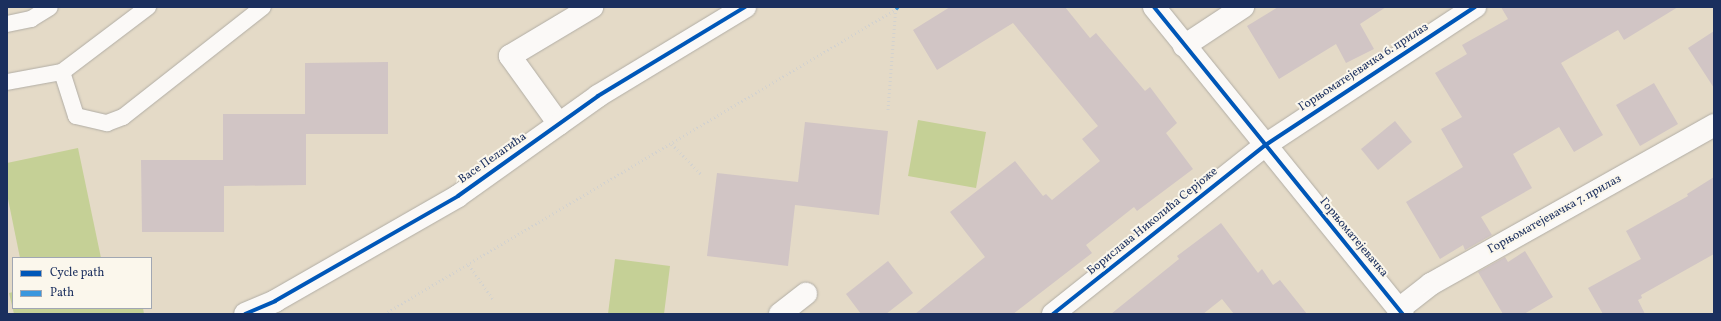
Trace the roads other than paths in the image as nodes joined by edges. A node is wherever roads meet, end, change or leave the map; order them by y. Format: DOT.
graph roads {
  1 [pos="50,7"];
  2 [pos="148,7"];
  3 [pos="263,7"];
  4 [pos="592,7"];
  5 [pos="745,7"];
  6 [pos="1154,7"];
  7 [pos="1243,7"];
  8 [pos="1475,7"];
  9 [pos="7,24"];
  10 [pos="1184,46"];
  11 [pos="62,72"];
  12 [pos="7,82"];
  13 [pos="559,124"];
  14 [pos="1714,125"];
  15 [pos="1264,146"];
  16 [pos="806,294"];
  17 [pos="1401,312"];
  18 [pos="244,314"];
  19 [pos="780,314"];
  20 [pos="1054,314"];
  1 -- 9 [label="lane"];
  2 -- 11 [label="lane"];
  3 -- 11 [label="lane"];
  4 -- 13 [label="street"];
  5 -- 13 [label="street, Васе Пелагића"];
  6 -- 10 [label="street, Горњоматејевачка"];
  7 -- 10 [label="street"];
  8 -- 15 [label="street, Горњоматејевачка 6. прилаз"];
  10 -- 15 [label="street, Горњоматејевачка"];
  11 -- 12 [label="lane"];
  13 -- 18 [label="street, Васе Пелагића"];
  14 -- 17 [label="street, Горњоматејевачка 7. прилаз"];
  15 -- 17 [label="street, Горњоматејевачка"];
  15 -- 20 [label="street, Борислава Николића Серјоже"];
  16 -- 19 [label="street"];
}
